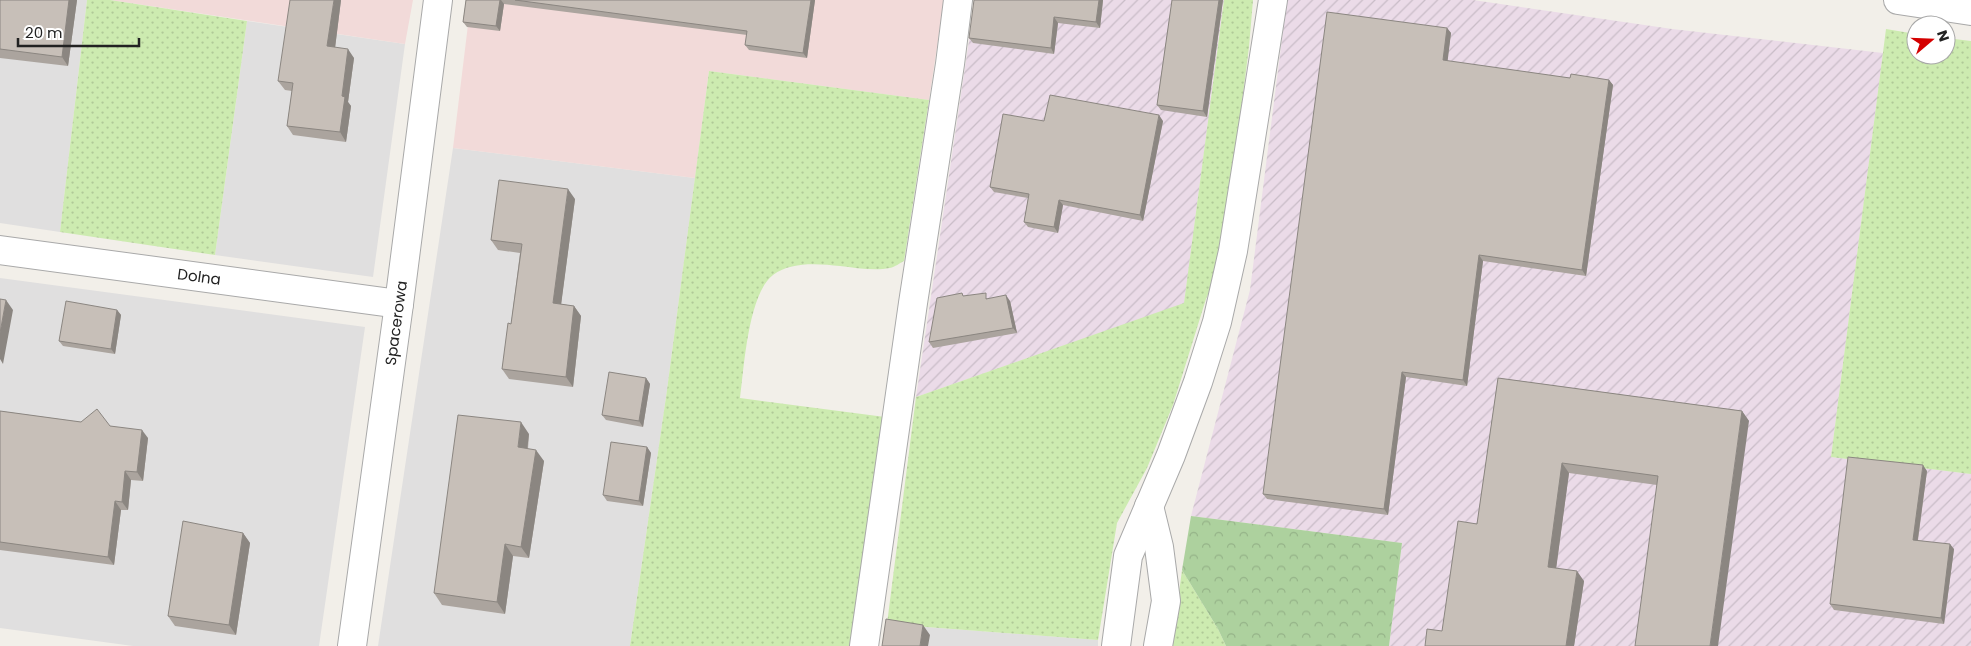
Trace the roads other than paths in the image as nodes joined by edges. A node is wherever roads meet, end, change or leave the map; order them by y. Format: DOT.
graph roads {
  1 [pos="438,0"];
  2 [pos="958,0"];
  3 [pos="1273,0"];
  4 [pos="1898,0"];
  5 [pos="1971,11"];
  6 [pos="0,250"];
  7 [pos="399,304"];
  8 [pos="1149,506"];
  9 [pos="352,646"];
  10 [pos="864,646"];
  11 [pos="1116,646"];
  12 [pos="1158,646"];
  1 -- 7 [label="street, Spacerowa"];
  2 -- 10 [label="street"];
  3 -- 8 [label="street"];
  4 -- 5 [label="street"];
  6 -- 7 [label="street, Dolna"];
  7 -- 9 [label="street, Spacerowa"];
  8 -- 11 [label="street"];
  8 -- 12 [label="street"];
}
